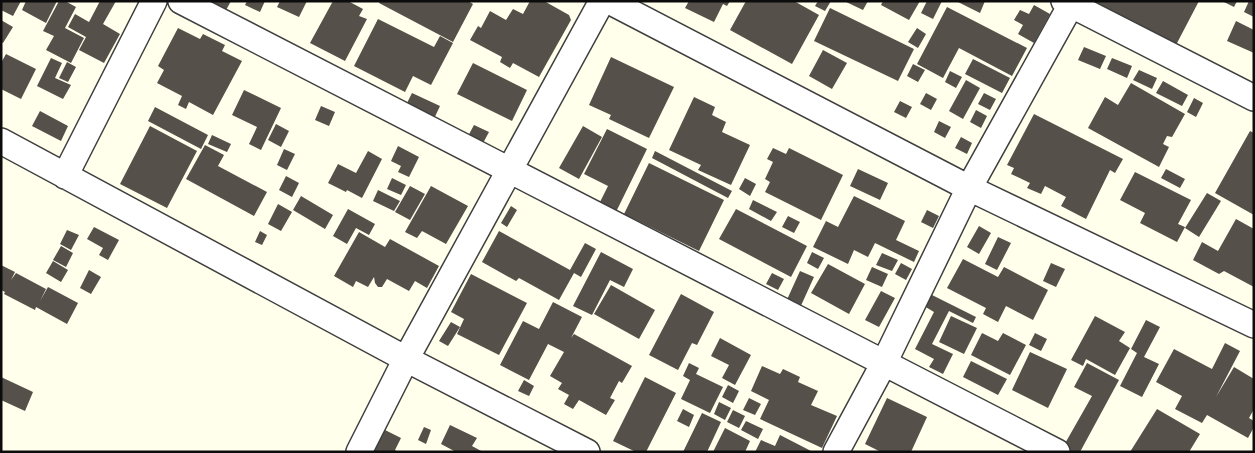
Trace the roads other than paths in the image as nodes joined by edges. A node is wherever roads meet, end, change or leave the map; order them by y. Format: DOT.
graph roads {
  1 [pos="154,1"];
  2 [pos="181,1"];
  3 [pos="602,1"];
  4 [pos="609,1"];
  5 [pos="1070,2"];
  6 [pos="1254,98"];
  7 [pos="1,141"];
  8 [pos="510,170"];
  9 [pos="65,176"];
  10 [pos="969,188"];
  11 [pos="1254,325"];
  12 [pos="406,358"];
  13 [pos="884,363"];
  14 [pos="359,452"];
  15 [pos="587,452"];
  16 [pos="836,452"];
  17 [pos="1057,452"];
  1 -- 9 [label="street"];
  2 -- 8 [label="street"];
  3 -- 8 [label="street"];
  4 -- 10 [label="street"];
  5 -- 6 [label="street"];
  5 -- 10 [label="street"];
  7 -- 9 [label="street"];
  8 -- 12 [label="street"];
  8 -- 13 [label="street"];
  9 -- 12 [label="street"];
  10 -- 11 [label="street"];
  10 -- 13 [label="street"];
  12 -- 14 [label="street"];
  12 -- 15 [label="street"];
  13 -- 16 [label="street"];
  13 -- 17 [label="street"];
}
